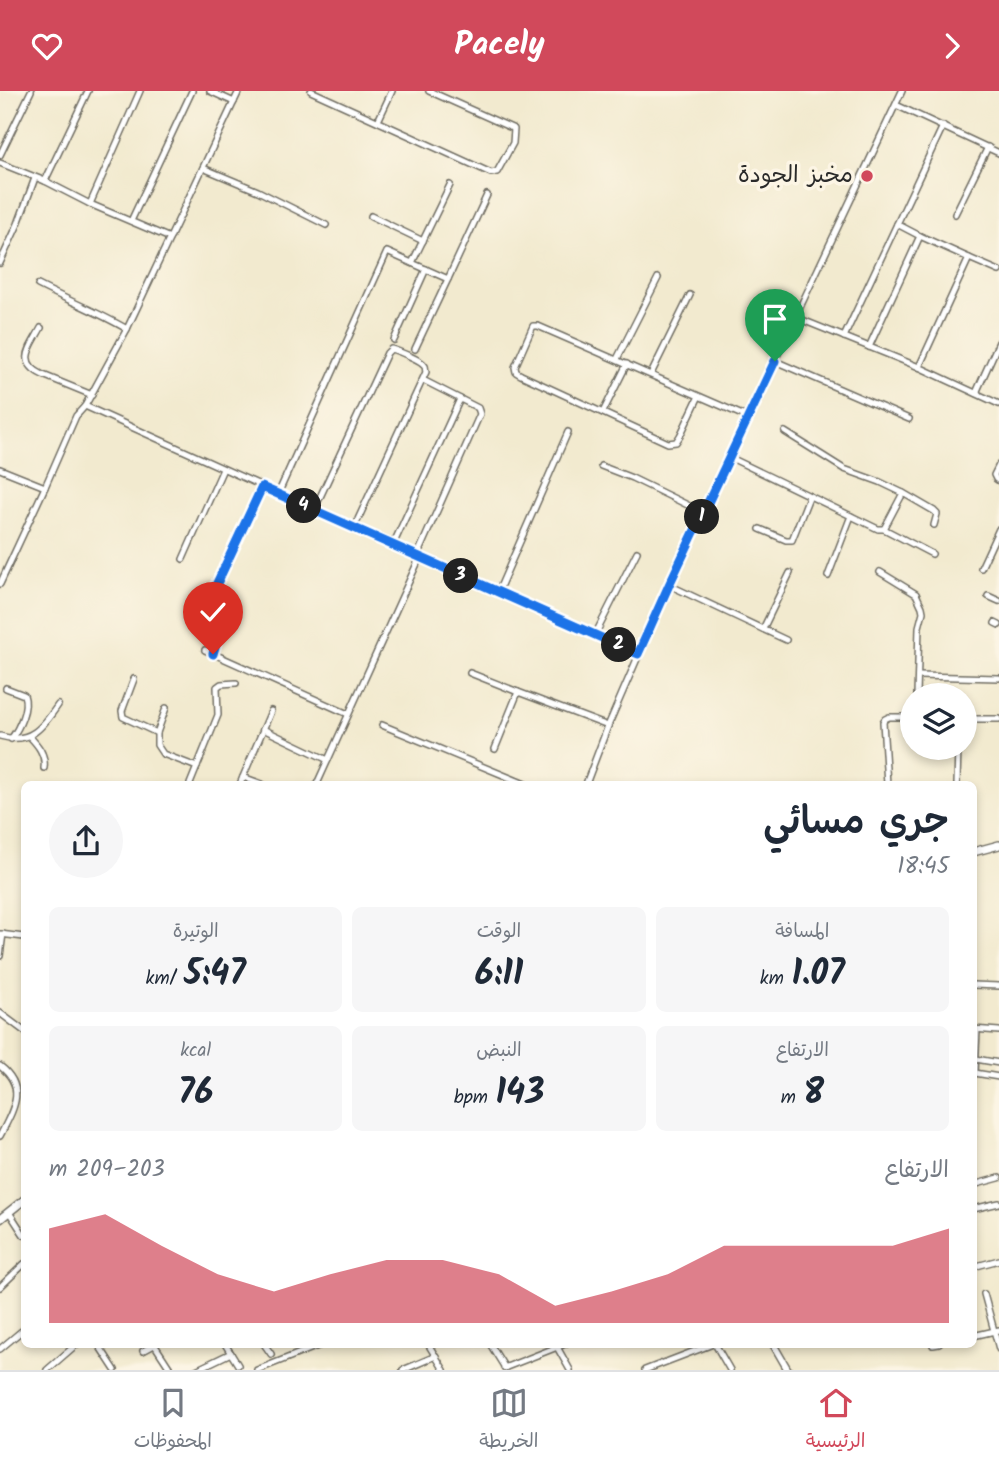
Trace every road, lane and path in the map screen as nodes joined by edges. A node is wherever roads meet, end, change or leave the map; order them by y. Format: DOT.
graph roads {
  1 [pos="31,91"];
  2 [pos="88,91"];
  3 [pos="140,91"];
  4 [pos="192,91"];
  5 [pos="210,91"];
  6 [pos="239,91"];
  7 [pos="311,91"];
  8 [pos="392,91"];
  9 [pos="429,91"];
  10 [pos="902,91"];
  11 [pos="234,102"];
  12 [pos="896,104"];
  13 [pos="377,121"];
  14 [pos="943,126"];
  15 [pos="988,147"];
  16 [pos="999,153"];
  17 [pos="0,155"];
  18 [pos="0,163"];
  19 [pos="203,168"];
  20 [pos="35,178"];
  21 [pos="45,181"];
  22 [pos="450,185"];
  23 [pos="487,195"];
  24 [pos="90,204"];
  25 [pos="955,214"];
  26 [pos="371,216"];
  27 [pos="131,221"];
  28 [pos="897,224"];
  29 [pos="326,225"];
  30 [pos="920,236"];
  31 [pos="170,238"];
  32 [pos="423,241"];
  33 [pos="969,258"];
  34 [pos="0,263"];
  35 [pos="412,263"];
  36 [pos="426,269"];
  37 [pos="999,271"];
  38 [pos="658,278"];
  39 [pos="448,279"];
  40 [pos="38,285"];
  41 [pos="690,295"];
  42 [pos="795,317"];
  43 [pos="41,328"];
  44 [pos="127,329"];
  45 [pos="844,337"];
  46 [pos="394,340"];
  47 [pos="999,342"];
  48 [pos="869,347"];
  49 [pos="415,349"];
  50 [pos="617,359"];
  51 [pos="775,361"];
  52 [pos="627,364"];
  53 [pos="919,367"];
  54 [pos="651,374"];
  55 [pos="423,380"];
  56 [pos="976,393"];
  57 [pos="92,395"];
  58 [pos="699,395"];
  59 [pos="460,399"];
  60 [pos="999,404"];
  61 [pos="85,406"];
  62 [pos="603,412"];
  63 [pos="747,417"];
  64 [pos="909,419"];
  65 [pos="568,432"];
  66 [pos="785,432"];
  67 [pos="729,457"];
  68 [pos="999,465"];
  69 [pos="601,466"];
  70 [pos="0,469"];
  71 [pos="223,469"];
  72 [pos="999,481"];
  73 [pos="45,487"];
  74 [pos="262,487"];
  75 [pos="903,493"];
  76 [pos="278,494"];
  77 [pos="809,497"];
  78 [pos="314,510"];
  79 [pos="704,513"];
  80 [pos="851,516"];
  81 [pos="934,525"];
  82 [pos="354,528"];
  83 [pos="760,529"];
  84 [pos="884,529"];
  85 [pos="999,529"];
  86 [pos="393,545"];
  87 [pos="637,552"];
  88 [pos="932,554"];
  89 [pos="418,557"];
  90 [pos="183,559"];
  91 [pos="981,568"];
  92 [pos="880,572"];
  93 [pos="790,573"];
  94 [pos="828,576"];
  95 [pos="0,583"];
  96 [pos="669,585"];
  97 [pos="498,593"];
  98 [pos="989,596"];
  99 [pos="999,601"];
  100 [pos="763,629"];
  101 [pos="595,635"];
  102 [pos="786,640"];
  103 [pos="205,650"];
  104 [pos="213,654"];
  105 [pos="638,654"];
  106 [pos="470,673"];
  107 [pos="918,676"];
  108 [pos="999,678"];
  109 [pos="134,679"];
  110 [pos="236,683"];
  111 [pos="918,683"];
  112 [pos="6,688"];
  113 [pos="517,692"];
  114 [pos="58,705"];
  115 [pos="166,708"];
  116 [pos="271,711"];
  117 [pos="348,714"];
  118 [pos="900,717"];
  119 [pos="977,719"];
  120 [pos="999,719"];
  121 [pos="382,725"];
  122 [pos="608,726"];
  123 [pos="263,730"];
  124 [pos="157,733"];
  125 [pos="0,736"];
  126 [pos="29,736"];
  127 [pos="11,739"];
  128 [pos="495,749"];
  129 [pos="328,760"];
  130 [pos="958,760"];
  131 [pos="197,767"];
  132 [pos="44,768"];
  133 [pos="243,777"];
  134 [pos="191,781"];
  135 [pos="241,781"];
  136 [pos="254,781"];
  137 [pos="318,781"];
  138 [pos="518,781"];
  139 [pos="587,781"];
  140 [pos="887,781"];
  141 [pos="957,781"];
  142 [pos="999,845"];
  143 [pos="977,851"];
  144 [pos="1,934"];
  145 [pos="21,937"];
  146 [pos="0,956"];
  147 [pos="977,985"];
  148 [pos="999,986"];
  149 [pos="0,1013"];
  150 [pos="21,1029"];
  151 [pos="977,1030"];
  152 [pos="999,1031"];
  153 [pos="977,1059"];
  154 [pos="999,1063"];
  155 [pos="0,1066"];
  156 [pos="977,1073"];
  157 [pos="999,1077"];
  158 [pos="0,1136"];
  159 [pos="999,1178"];
  160 [pos="977,1184"];
  161 [pos="21,1202"];
  162 [pos="999,1203"];
  163 [pos="977,1208"];
  164 [pos="9,1212"];
  165 [pos="0,1219"];
  166 [pos="21,1230"];
  167 [pos="999,1260"];
  168 [pos="977,1266"];
  169 [pos="21,1267"];
  170 [pos="0,1287"];
  171 [pos="984,1294"];
  172 [pos="996,1331"];
  173 [pos="21,1332"];
  174 [pos="977,1335"];
  175 [pos="72,1348"];
  176 [pos="101,1348"];
  177 [pos="148,1348"];
  178 [pos="157,1348"];
  179 [pos="228,1348"];
  180 [pos="267,1348"];
  181 [pos="313,1348"];
  182 [pos="431,1348"];
  183 [pos="492,1348"];
  184 [pos="555,1348"];
  185 [pos="558,1348"];
  186 [pos="703,1348"];
  187 [pos="716,1348"];
  188 [pos="775,1348"];
  189 [pos="0,1349"];
  190 [pos="999,1349"];
  191 [pos="143,1351"];
  192 [pos="231,1353"];
  193 [pos="271,1354"];
  194 [pos="436,1356"];
  195 [pos="238,1365"];
  196 [pos="505,1369"];
  197 [pos="47,1370"];
  198 [pos="116,1370"];
  199 [pos="171,1370"];
  200 [pos="196,1370"];
  201 [pos="257,1370"];
  202 [pos="402,1370"];
  203 [pos="444,1370"];
  204 [pos="570,1370"];
  205 [pos="645,1370"];
  206 [pos="730,1370"];
  207 [pos="788,1370"];
  1 -- 17 [label="street"];
  2 -- 21 [label="street"];
  3 -- 24 [label="street"];
  4 -- 27 [label="street"];
  5 -- 11 [label="street"];
  6 -- 11 [label="street"];
  7 -- 13 [label="street"];
  8 -- 13 [label="street"];
  9 -- 13 [label="street"];
  10 -- 12 [label="street"];
  11 -- 19 [label="street"];
  12 -- 14 [label="street"];
  12 -- 42 [label="street"];
  14 -- 15 [label="street"];
  14 -- 28 [label="street"];
  15 -- 16 [label="street"];
  15 -- 25 [label="street"];
  18 -- 20 [label="street"];
  19 -- 29 [label="street"];
  19 -- 31 [label="street"];
  20 -- 21 [label="street"];
  20 -- 34 [label="street"];
  21 -- 24 [label="street"];
  22 -- 32 [label="street"];
  23 -- 39 [label="street"];
  24 -- 27 [label="street"];
  26 -- 32 [label="street"];
  27 -- 31 [label="street"];
  28 -- 30 [label="street"];
  28 -- 45 [label="street"];
  30 -- 33 [label="street"];
  30 -- 48 [label="street"];
  31 -- 44 [label="street"];
  32 -- 35 [label="street"];
  33 -- 37 [label="street"];
  33 -- 53 [label="street"];
  35 -- 36 [label="street"];
  35 -- 76 [label="street"];
  36 -- 39 [label="street"];
  36 -- 46 [label="street"];
  38 -- 50 [label="street"];
  39 -- 49 [label="street"];
  40 -- 44 [label="street"];
  41 -- 54 [label="street"];
  42 -- 45 [label="street"];
  42 -- 51 [label="street"];
  43 -- 57 [label="street"];
  44 -- 57 [label="street"];
  45 -- 48 [label="street"];
  47 -- 56 [label="street"];
  48 -- 53 [label="street"];
  50 -- 52 [label="street"];
  50 -- 62 [label="street"];
  51 -- 63 [label="street"];
  51 -- 64 [label="street"];
  52 -- 54 [label="street"];
  52 -- 62 [label="street"];
  53 -- 56 [label="street"];
  54 -- 58 [label="street"];
  55 -- 59 [label="street"];
  55 -- 78 [label="street"];
  55 -- 82 [label="street"];
  56 -- 60 [label="street"];
  57 -- 61 [label="street"];
  58 -- 62 [label="street"];
  58 -- 63 [label="street"];
  59 -- 86 [label="street"];
  59 -- 89 [label="street"];
  61 -- 71 [label="street"];
  61 -- 73 [label="street"];
  63 -- 67 [label="street"];
  65 -- 97 [label="street"];
  66 -- 75 [label="street"];
  67 -- 77 [label="street"];
  67 -- 79 [label="street"];
  68 -- 72 [label="street"];
  69 -- 79 [label="street"];
  70 -- 73 [label="street"];
  71 -- 74 [label="street"];
  71 -- 90 [label="street"];
  73 -- 95 [label="street"];
  74 -- 76 [label="street"];
  74 -- 104 [label="street"];
  75 -- 81 [label="street"];
  75 -- 84 [label="street"];
  76 -- 78 [label="street"];
  77 -- 80 [label="street"];
  77 -- 83 [label="street"];
  78 -- 82 [label="street"];
  79 -- 96 [label="street"];
  80 -- 84 [label="street"];
  80 -- 94 [label="street"];
  82 -- 86 [label="street"];
  84 -- 88 [label="street"];
  85 -- 91 [label="street"];
  86 -- 89 [label="street"];
  87 -- 101 [label="street"];
  89 -- 97 [label="street"];
  89 -- 117 [label="street"];
  92 -- 107 [label="street"];
  93 -- 100 [label="street"];
  96 -- 100 [label="street"];
  96 -- 105 [label="street"];
  97 -- 101 [label="street"];
  98 -- 99 [label="street"];
  100 -- 102 [label="street"];
  101 -- 105 [label="street"];
  103 -- 104 [label="street"];
  104 -- 117 [label="street"];
  105 -- 122 [label="street"];
  106 -- 113 [label="street"];
  107 -- 108 [label="street"];
  107 -- 111 [label="street"];
  109 -- 124 [label="street"];
  110 -- 131 [label="street"];
  112 -- 127 [label="street"];
  113 -- 122 [label="street"];
  113 -- 128 [label="street"];
  114 -- 126 [label="street"];
  115 -- 124 [label="street"];
  116 -- 123 [label="street"];
  117 -- 129 [label="street"];
  118 -- 140 [label="street"];
  119 -- 120 [label="street"];
  121 -- 138 [label="street"];
  122 -- 139 [label="street"];
  123 -- 129 [label="street"];
  123 -- 133 [label="street"];
  124 -- 131 [label="street"];
  125 -- 127 [label="street"];
  126 -- 127 [label="street"];
  126 -- 132 [label="street"];
  129 -- 137 [label="street"];
  130 -- 141 [label="street"];
  131 -- 134 [label="street"];
  133 -- 135 [label="street"];
  133 -- 136 [label="street"];
  142 -- 143 [label="main road"];
  144 -- 145 [label="street"];
  144 -- 146 [label="street"];
  147 -- 148 [label="street"];
  149 -- 150 [label="street"];
  151 -- 152 [label="street"];
  153 -- 154 [label="street"];
  155 -- 158 [label="street"];
  156 -- 157 [label="street"];
  159 -- 160 [label="street"];
  161 -- 164 [label="main road"];
  162 -- 163 [label="street"];
  164 -- 165 [label="main road"];
  164 -- 166 [label="street"];
  167 -- 168 [label="street"];
  169 -- 170 [label="street"];
  171 -- 172 [label="street"];
  172 -- 174 [label="street"];
  172 -- 190 [label="street"];
  173 -- 189 [label="street"];
  175 -- 197 [label="street"];
  176 -- 198 [label="street"];
  177 -- 191 [label="street"];
  178 -- 199 [label="street"];
  179 -- 192 [label="street"];
  180 -- 193 [label="street"];
  181 -- 201 [label="street"];
  182 -- 194 [label="street"];
  183 -- 196 [label="street"];
  184 -- 196 [label="street"];
  185 -- 204 [label="street"];
  186 -- 205 [label="street"];
  187 -- 206 [label="street"];
  188 -- 207 [label="street"];
  192 -- 195 [label="street"];
  192 -- 200 [label="street"];
  194 -- 202 [label="street"];
  194 -- 203 [label="street"];
}
